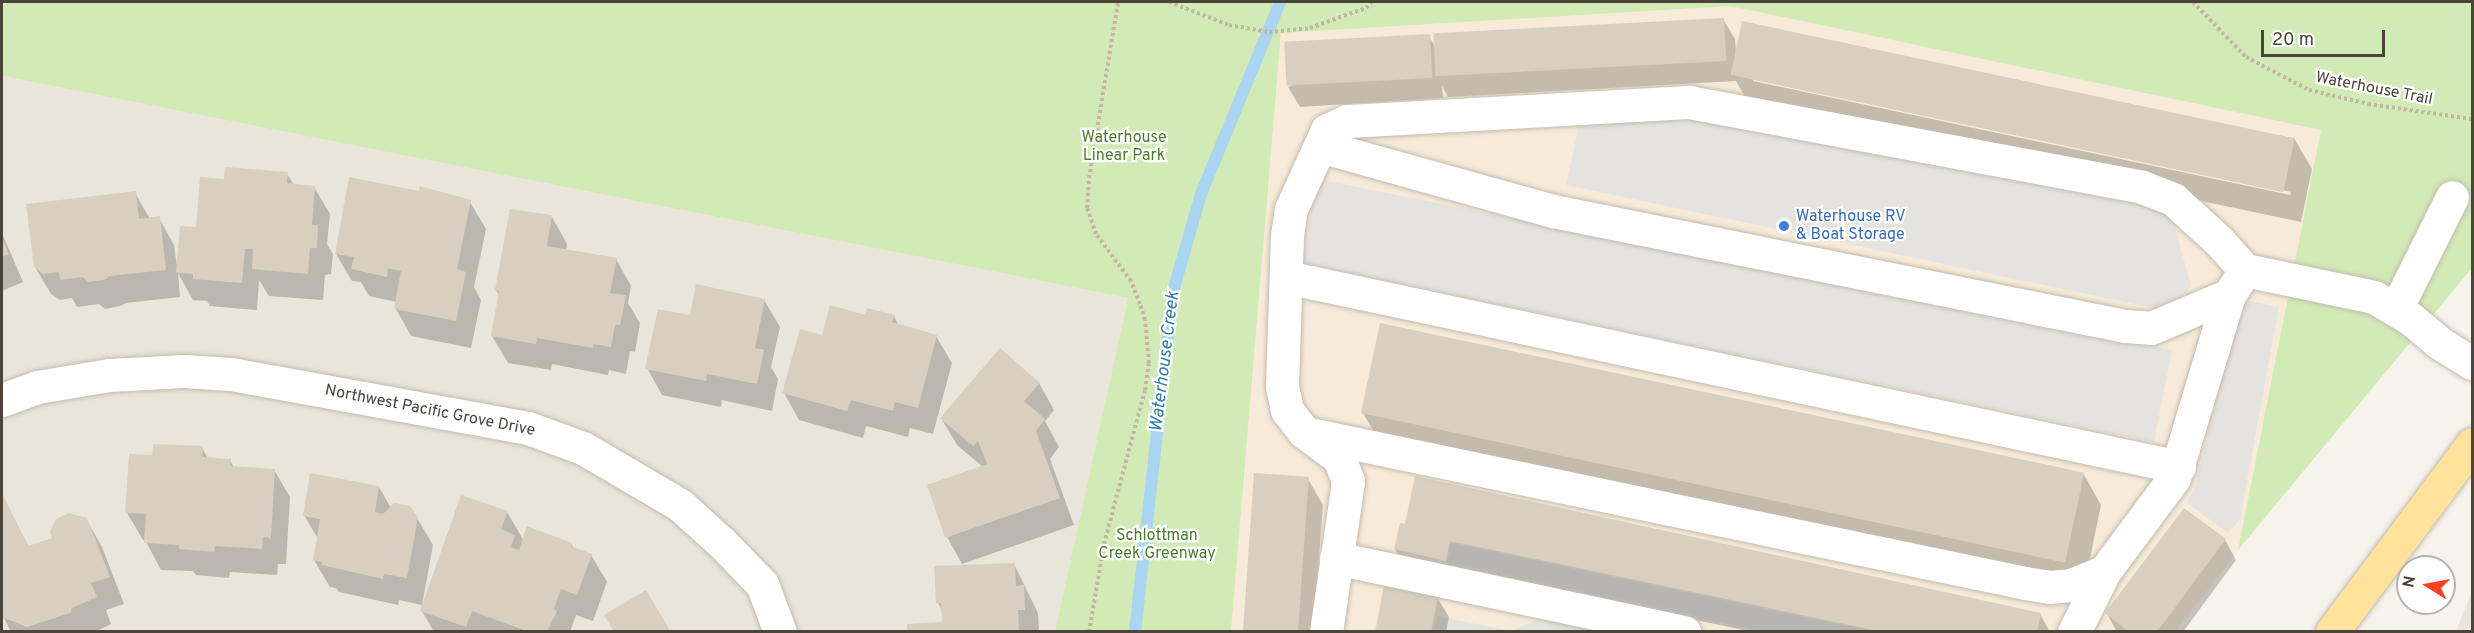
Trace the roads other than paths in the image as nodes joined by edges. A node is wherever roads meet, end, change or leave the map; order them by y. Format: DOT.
graph roads {
  1 [pos="1320,146"];
  2 [pos="2452,197"];
  3 [pos="1286,277"];
  4 [pos="2237,282"];
  5 [pos="2396,309"];
  6 [pos="2472,363"];
  7 [pos="2,400"];
  8 [pos="1304,432"];
  9 [pos="2472,444"];
  10 [pos="2179,467"];
  11 [pos="1336,558"];
  12 [pos="2104,572"];
  13 [pos="780,632"];
  14 [pos="1326,632"];
  15 [pos="1684,632"];
  16 [pos="2074,632"];
  17 [pos="2332,632"];
  1 -- 3 [label="street"];
  1 -- 4 [label="street"];
  1 -- 4 [label="street"];
  2 -- 5 [label="street"];
  3 -- 8 [label="street"];
  3 -- 10 [label="street"];
  4 -- 5 [label="street"];
  4 -- 10 [label="street"];
  5 -- 6 [label="street"];
  7 -- 13 [label="street, Northwest Pacific Grove Drive"];
  8 -- 11 [label="street"];
  8 -- 12 [label="street"];
  9 -- 17 [label="main road"];
  10 -- 12 [label="street"];
  11 -- 14 [label="street"];
  11 -- 15 [label="street"];
  12 -- 16 [label="street"];
}
